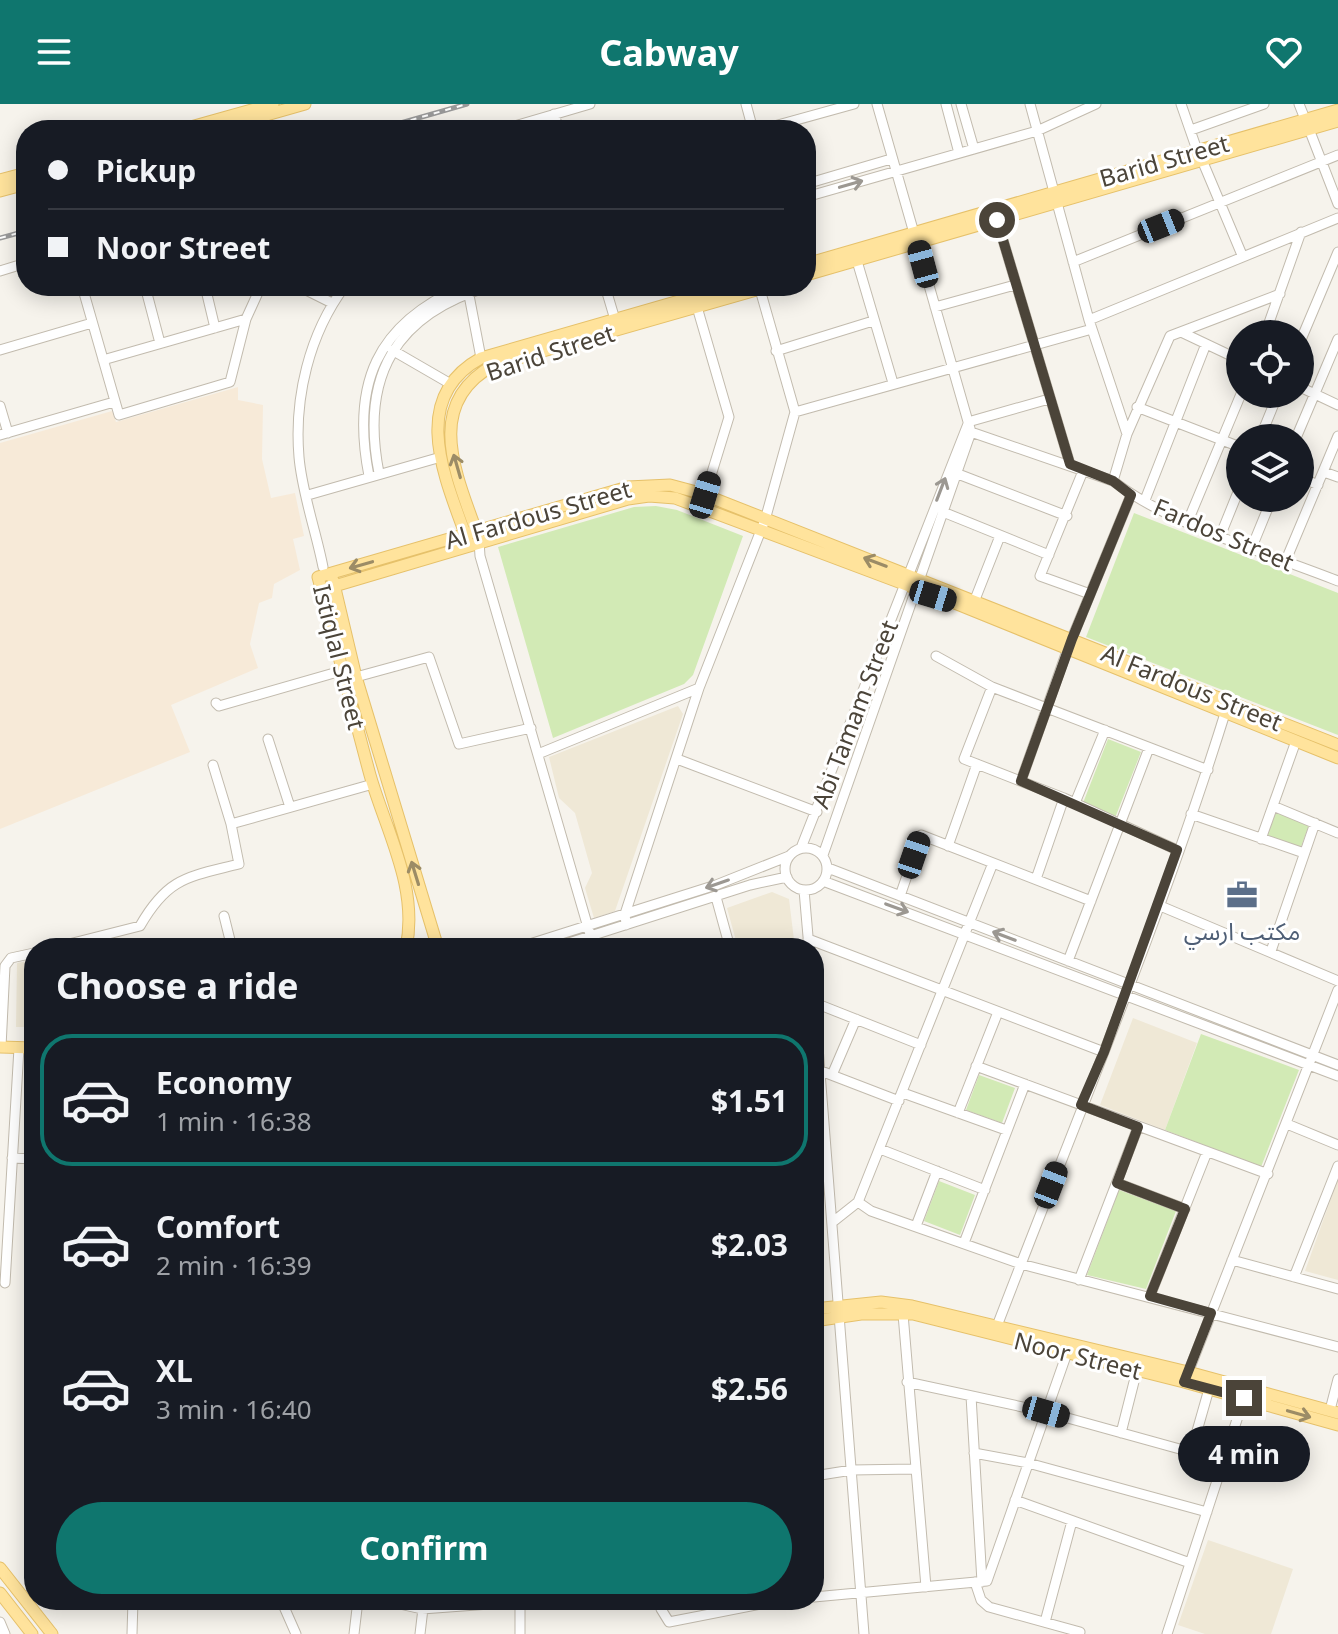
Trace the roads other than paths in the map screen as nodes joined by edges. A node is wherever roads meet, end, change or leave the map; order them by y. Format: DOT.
graph roads {
  1 [pos="273,104"];
  2 [pos="305,104"];
  3 [pos="590,104"];
  4 [pos="854,104"];
  5 [pos="877,104"];
  6 [pos="946,104"];
  7 [pos="961,104"];
  8 [pos="1030,104"];
  9 [pos="1096,104"];
  10 [pos="1181,104"];
  11 [pos="1264,104"];
  12 [pos="1299,104"];
  13 [pos="246,108"];
  14 [pos="1338,110"];
  15 [pos="554,114"];
  16 [pos="210,120"];
  17 [pos="249,120"];
  18 [pos="534,120"];
  19 [pos="556,120"];
  20 [pos="796,120"];
  21 [pos="1338,121"];
  22 [pos="1307,124"];
  23 [pos="1191,130"];
  24 [pos="1037,131"];
  25 [pos="974,149"];
  26 [pos="959,153"];
  27 [pos="1200,155"];
  28 [pos="1338,155"];
  29 [pos="891,159"];
  30 [pos="1322,160"];
  31 [pos="895,171"];
  32 [pos="816,181"];
  33 [pos="816,194"];
  34 [pos="1055,198"];
  35 [pos="1219,202"];
  36 [pos="1338,204"];
  37 [pos="1338,218"];
  38 [pos="997,220"];
  39 [pos="1301,232"];
  40 [pos="916,238"];
  41 [pos="1338,252"];
  42 [pos="1242,255"];
  43 [pos="857,261"];
  44 [pos="816,262"];
  45 [pos="1073,262"];
  46 [pos="816,272"];
  47 [pos="1015,285"];
  48 [pos="1280,294"];
  49 [pos="85,296"];
  50 [pos="148,296"];
  51 [pos="207,296"];
  52 [pos="256,296"];
  53 [pos="318,296"];
  54 [pos="337,296"];
  55 [pos="442,296"];
  56 [pos="455,296"];
  57 [pos="469,296"];
  58 [pos="608,296"];
  59 [pos="699,296"];
  60 [pos="733,296"];
  61 [pos="765,296"];
  62 [pos="332,303"];
  63 [pos="697,307"];
  64 [pos="935,307"];
  65 [pos="246,319"];
  66 [pos="1270,320"];
  67 [pos="1309,320"];
  68 [pos="873,321"];
  69 [pos="92,323"];
  70 [pos="1091,324"];
  71 [pos="616,325"];
  72 [pos="215,328"];
  73 [pos="1181,332"];
  74 [pos="1338,339"];
  75 [pos="160,343"];
  76 [pos="1206,344"];
  77 [pos="1034,346"];
  78 [pos="0,350"];
  79 [pos="392,350"];
  80 [pos="776,351"];
  81 [pos="1226,353"];
  82 [pos="488,359"];
  83 [pos="103,360"];
  84 [pos="951,366"];
  85 [pos="449,383"];
  86 [pos="893,383"];
  87 [pos="1314,394"];
  88 [pos="1049,399"];
  89 [pos="114,402"];
  90 [pos="1338,405"];
  91 [pos="0,406"];
  92 [pos="1137,407"];
  93 [pos="1235,408"];
  94 [pos="795,412"];
  95 [pos="1176,421"];
  96 [pos="967,427"];
  97 [pos="4,434"];
  98 [pos="1127,434"];
  99 [pos="1338,436"];
  100 [pos="1222,439"];
  101 [pos="1226,441"];
  102 [pos="441,457"];
  103 [pos="1070,464"];
  104 [pos="1083,471"];
  105 [pos="1324,472"];
  106 [pos="958,474"];
  107 [pos="374,475"];
  108 [pos="1338,477"];
  109 [pos="1113,481"];
  110 [pos="1314,483"];
  111 [pos="1318,485"];
  112 [pos="308,495"];
  113 [pos="705,495"];
  114 [pos="1131,495"];
  115 [pos="1145,500"];
  116 [pos="943,512"];
  117 [pos="1230,512"];
  118 [pos="1266,512"];
  119 [pos="1067,516"];
  120 [pos="765,520"];
  121 [pos="1188,521"];
  122 [pos="760,532"];
  123 [pos="1221,534"];
  124 [pos="1000,536"];
  125 [pos="472,537"];
  126 [pos="1252,547"];
  127 [pos="1049,555"];
  128 [pos="1286,560"];
  129 [pos="1338,568"];
  130 [pos="325,579"];
  131 [pos="1336,580"];
  132 [pos="911,583"];
  133 [pos="1090,594"];
  134 [pos="974,602"];
  135 [pos="1070,644"];
  136 [pos="936,656"];
  137 [pos="341,671"];
  138 [pos="356,677"];
  139 [pos="992,687"];
  140 [pos="699,688"];
  141 [pos="216,703"];
  142 [pos="1228,706"];
  143 [pos="1047,708"];
  144 [pos="531,728"];
  145 [pos="1105,730"];
  146 [pos="268,739"];
  147 [pos="1296,741"];
  148 [pos="1338,745"];
  149 [pos="1149,748"];
  150 [pos="538,754"];
  151 [pos="1338,758"];
  152 [pos="677,759"];
  153 [pos="977,764"];
  154 [pos="213,765"];
  155 [pos="1208,770"];
  156 [pos="1021,781"];
  157 [pos="373,784"];
  158 [pos="1064,798"];
  159 [pos="1075,803"];
  160 [pos="1273,806"];
  161 [pos="290,807"];
  162 [pos="817,812"];
  163 [pos="1191,814"];
  164 [pos="1315,823"];
  165 [pos="231,824"];
  166 [pos="1121,825"];
  167 [pos="1338,833"];
  168 [pos="1261,839"];
  169 [pos="948,846"];
  170 [pos="801,848"];
  171 [pos="1177,850"];
  172 [pos="1304,853"];
  173 [pos="823,855"];
  174 [pos="789,856"];
  175 [pos="993,863"];
  176 [pos="828,868"];
  177 [pos="787,877"];
  178 [pos="1036,879"];
  179 [pos="823,881"];
  180 [pos="804,890"];
  181 [pos="900,896"];
  182 [pos="716,897"];
  183 [pos="1091,901"];
  184 [pos="1158,905"];
  185 [pos="224,916"];
  186 [pos="626,919"];
  187 [pos="589,924"];
  188 [pos="968,928"];
  189 [pos="592,935"];
  190 [pos="93,938"];
  191 [pos="230,938"];
  192 [pos="408,938"];
  193 [pos="435,938"];
  194 [pos="547,938"];
  195 [pos="583,938"];
  196 [pos="592,938"];
  197 [pos="727,938"];
  198 [pos="808,938"];
  199 [pos="824,950"];
  200 [pos="1271,951"];
  201 [pos="24,955"];
  202 [pos="1068,961"];
  203 [pos="1338,981"];
  204 [pos="1127,990"];
  205 [pos="1338,990"];
  206 [pos="942,991"];
  207 [pos="824,1007"];
  208 [pos="998,1012"];
  209 [pos="856,1019"];
  210 [pos="921,1045"];
  211 [pos="0,1047"];
  212 [pos="19,1048"];
  213 [pos="24,1048"];
  214 [pos="1104,1052"];
  215 [pos="1311,1061"];
  216 [pos="1338,1065"];
  217 [pos="976,1066"];
  218 [pos="824,1072"];
  219 [pos="832,1075"];
  220 [pos="1338,1076"];
  221 [pos="1025,1084"];
  222 [pos="901,1097"];
  223 [pos="1081,1105"];
  224 [pos="824,1109"];
  225 [pos="958,1113"];
  226 [pos="1287,1124"];
  227 [pos="1138,1127"];
  228 [pos="1006,1130"];
  229 [pos="1338,1145"];
  230 [pos="824,1147"];
  231 [pos="827,1147"];
  232 [pos="880,1149"];
  233 [pos="1207,1152"];
  234 [pos="12,1158"];
  235 [pos="24,1159"];
  236 [pos="1338,1166"];
  237 [pos="937,1171"];
  238 [pos="1268,1174"];
  239 [pos="1117,1183"];
  240 [pos="985,1190"];
  241 [pos="858,1202"];
  242 [pos="1185,1209"];
  243 [pos="834,1221"];
  244 [pos="916,1226"];
  245 [pos="964,1243"];
  246 [pos="1232,1260"];
  247 [pos="1021,1264"];
  248 [pos="1294,1277"];
  249 [pos="1079,1280"];
  250 [pos="5,1283"];
  251 [pos="1338,1289"];
  252 [pos="1150,1296"];
  253 [pos="824,1310"];
  254 [pos="841,1311"];
  255 [pos="1211,1313"];
  256 [pos="903,1314"];
  257 [pos="824,1317"];
  258 [pos="997,1326"];
  259 [pos="1338,1347"];
  260 [pos="1067,1353"];
  261 [pos="1137,1370"];
  262 [pos="1186,1377"];
  263 [pos="1338,1379"];
  264 [pos="907,1382"];
  265 [pos="1209,1389"];
  266 [pos="971,1396"];
  267 [pos="1244,1398"];
  268 [pos="1334,1411"];
  269 [pos="1046,1412"];
  270 [pos="1338,1425"];
  271 [pos="1121,1433"];
  272 [pos="1191,1452"];
  273 [pos="974,1453"];
  274 [pos="1223,1461"];
  275 [pos="1028,1463"];
  276 [pos="914,1469"];
  277 [pos="852,1470"];
  278 [pos="824,1474"];
  279 [pos="1015,1500"];
  280 [pos="1207,1512"];
  281 [pos="1072,1521"];
  282 [pos="1190,1563"];
  283 [pos="0,1568"];
  284 [pos="978,1582"];
  285 [pos="926,1587"];
  286 [pos="861,1593"];
  287 [pos="824,1596"];
  288 [pos="24,1598"];
  289 [pos="2,1601"];
  290 [pos="33,1610"];
  291 [pos="133,1610"];
  292 [pos="285,1610"];
  293 [pos="357,1610"];
  294 [pos="422,1610"];
  295 [pos="520,1610"];
  296 [pos="662,1610"];
  297 [pos="706,1610"];
  298 [pos="0,1622"];
  299 [pos="1045,1622"];
  300 [pos="1080,1632"];
  301 [pos="5,1634"];
  302 [pos="32,1634"];
  303 [pos="52,1634"];
  304 [pos="132,1634"];
  305 [pos="296,1634"];
  306 [pos="354,1634"];
  307 [pos="420,1634"];
  308 [pos="520,1634"];
  309 [pos="864,1634"];
  310 [pos="1167,1634"];
  1 -- 13 [label="main road"];
  2 -- 17 [label="main road"];
  3 -- 15 [label="street"];
  4 -- 20 [label="street"];
  5 -- 29 [label="street"];
  6 -- 26 [label="street"];
  7 -- 25 [label="street"];
  8 -- 24 [label="street"];
  9 -- 24 [label="street"];
  10 -- 23 [label="street"];
  11 -- 23 [label="street"];
  12 -- 22 [label="street"];
  13 -- 16 [label="main road"];
  14 -- 22 [label="main road, Barid Street"];
  15 -- 18 [label="street"];
  15 -- 19 [label="street"];
  21 -- 22 [label="main road, Barid Street"];
  22 -- 27 [label="main road, Barid Street"];
  22 -- 30 [label="street"];
  23 -- 27 [label="street"];
  24 -- 25 [label="street"];
  24 -- 34 [label="street"];
  25 -- 26 [label="street"];
  26 -- 31 [label="street"];
  27 -- 34 [label="main road, Barid Street"];
  27 -- 35 [label="street"];
  28 -- 30 [label="street"];
  29 -- 31 [label="street"];
  29 -- 32 [label="street"];
  30 -- 35 [label="street"];
  30 -- 36 [label="street"];
  33 -- 31 [label="street, one-way"];
  31 -- 40 [label="street"];
  34 -- 38 [label="main road, Barid Street"];
  34 -- 40 [label="main road, Barid Street"];
  34 -- 45 [label="street"];
  35 -- 42 [label="street"];
  35 -- 45 [label="street"];
  37 -- 39 [label="street"];
  38 -- 40 [label="main road, Barid Street"];
  38 -- 47 [label="street"];
  39 -- 42 [label="street"];
  39 -- 48 [label="street"];
  40 -- 43 [label="main road, Barid Street"];
  40 -- 44 [label="main road, Barid Street"];
  40 -- 64 [label="street"];
  41 -- 67 [label="street"];
  42 -- 70 [label="street"];
  43 -- 46 [label="main road, Barid Street"];
  43 -- 68 [label="street"];
  45 -- 70 [label="street"];
  47 -- 64 [label="street"];
  47 -- 77 [label="street"];
  48 -- 66 [label="street"];
  48 -- 73 [label="street"];
  49 -- 69 [label="street"];
  50 -- 75 [label="street"];
  51 -- 72 [label="street"];
  52 -- 65 [label="street"];
  53 -- 62 [label="street"];
  54 -- 62 [label="street"];
  55 -- 107 [label="street"];
  56 -- 79 [label="street"];
  57 -- 82 [label="street"];
  58 -- 71 [label="street"];
  59 -- 71 [label="main road, Barid Street"];
  60 -- 63 [label="main road, Barid Street"];
  61 -- 80 [label="street"];
  62 -- 112 [label="street"];
  63 -- 71 [label="main road, Barid Street"];
  63 -- 113 [label="street"];
  64 -- 84 [label="street"];
  65 -- 72 [label="street"];
  65 -- 89 [label="street"];
  68 -- 80 [label="street"];
  68 -- 86 [label="street"];
  69 -- 78 [label="street"];
  69 -- 83 [label="street"];
  70 -- 77 [label="street"];
  70 -- 98 [label="street"];
  71 -- 82 [label="main road, Barid Street"];
  72 -- 75 [label="street"];
  73 -- 76 [label="street"];
  73 -- 92 [label="street"];
  74 -- 87 [label="street"];
  75 -- 83 [label="street"];
  76 -- 81 [label="street"];
  76 -- 95 [label="street"];
  77 -- 84 [label="street"];
  77 -- 88 [label="street"];
  79 -- 85 [label="street"];
  79 -- 107 [label="street"];
  80 -- 94 [label="street"];
  82 -- 85 [label="main road, Barid Street"];
  125 -- 82 [label="main road, Barid Street, one-way"];
  83 -- 89 [label="street"];
  84 -- 86 [label="street"];
  84 -- 96 [label="street"];
  85 -- 102 [label="main road, Barid Street"];
  86 -- 94 [label="street"];
  87 -- 90 [label="street"];
  88 -- 96 [label="street"];
  88 -- 103 [label="street"];
  89 -- 97 [label="street"];
  91 -- 97 [label="street"];
  92 -- 95 [label="street"];
  92 -- 98 [label="street"];
  93 -- 100 [label="street"];
  94 -- 120 [label="street"];
  95 -- 100 [label="street"];
  95 -- 115 [label="street"];
  96 -- 103 [label="street"];
  96 -- 106 [label="street, Abi Tamam Street"];
  132 -- 96 [label="street, Abi Tamam Street, one-way"];
  98 -- 109 [label="street"];
  99 -- 105 [label="street"];
  100 -- 101 [label="street"];
  100 -- 121 [label="street"];
  102 -- 107 [label="street"];
  102 -- 125 [label="main road, Barid Street"];
  103 -- 104 [label="street"];
  104 -- 109 [label="street"];
  104 -- 119 [label="street"];
  105 -- 108 [label="street"];
  105 -- 111 [label="street"];
  106 -- 116 [label="street, Abi Tamam Street"];
  106 -- 119 [label="street"];
  107 -- 112 [label="street"];
  109 -- 114 [label="street"];
  110 -- 111 [label="street"];
  111 -- 128 [label="street"];
  112 -- 130 [label="street"];
  113 -- 120 [label="main road, Al Fardous Street"];
  113 -- 125 [label="main road, Al Fardous Street"];
  114 -- 115 [label="street, Fardos Street"];
  114 -- 133 [label="street, Fardos Street"];
  115 -- 121 [label="street, Fardos Street"];
  116 -- 124 [label="street"];
  116 -- 132 [label="street, Abi Tamam Street"];
  117 -- 123 [label="street"];
  118 -- 126 [label="street"];
  119 -- 127 [label="street"];
  120 -- 122 [label="street"];
  132 -- 120 [label="main road, Al Fardous Street, one-way"];
  121 -- 123 [label="street, Fardos Street"];
  122 -- 125 [label="main road, Al Fardous Street"];
  122 -- 132 [label="main road, Al Fardous Street"];
  122 -- 140 [label="street"];
  123 -- 126 [label="street, Fardos Street"];
  124 -- 127 [label="street"];
  124 -- 134 [label="street"];
  125 -- 130 [label="main road, Al Fardous Street"];
  125 -- 144 [label="street, Barid Street"];
  126 -- 128 [label="street, Fardos Street"];
  127 -- 133 [label="street"];
  128 -- 131 [label="street, Fardos Street"];
  129 -- 131 [label="street"];
  130 -- 137 [label="main road, Istiqlal Street"];
  130 -- 138 [label="main road, Istiqlal Street"];
  132 -- 134 [label="main road, Al Fardous Street"];
  132 -- 135 [label="main road, Al Fardous Street"];
  132 -- 162 [label="street, Abi Tamam Street"];
  132 -- 173 [label="street, Abi Tamam Street"];
  133 -- 135 [label="street, Fardos Street"];
  134 -- 135 [label="main road, Al Fardous Street"];
  135 -- 142 [label="main road, Al Fardous Street"];
  135 -- 143 [label="street, Fardos Street"];
  136 -- 139 [label="street"];
  137 -- 141 [label="street"];
  137 -- 157 [label="main road, Istiqlal Street"];
  138 -- 144 [label="street"];
  193 -- 138 [label="main road, Istiqlal Street, one-way"];
  139 -- 143 [label="street"];
  139 -- 153 [label="street"];
  140 -- 150 [label="street"];
  140 -- 152 [label="street"];
  142 -- 147 [label="main road, Al Fardous Street"];
  142 -- 148 [label="main road, Al Fardous Street"];
  142 -- 155 [label="street"];
  143 -- 145 [label="street"];
  143 -- 156 [label="street, Fardos Street"];
  144 -- 150 [label="street, Barid Street"];
  145 -- 149 [label="street"];
  145 -- 159 [label="street"];
  146 -- 161 [label="street"];
  147 -- 151 [label="main road, Al Fardous Street"];
  147 -- 160 [label="street"];
  149 -- 155 [label="street"];
  149 -- 166 [label="street"];
  150 -- 187 [label="street, Barid Street"];
  152 -- 162 [label="street"];
  152 -- 186 [label="street"];
  153 -- 156 [label="street"];
  153 -- 169 [label="street"];
  154 -- 165 [label="street"];
  155 -- 163 [label="street"];
  156 -- 158 [label="street"];
  157 -- 161 [label="street"];
  157 -- 192 [label="main road, Istiqlal Street"];
  158 -- 159 [label="street"];
  158 -- 178 [label="street"];
  159 -- 166 [label="street"];
  160 -- 164 [label="street"];
  160 -- 168 [label="street"];
  161 -- 165 [label="street"];
  162 -- 170 [label="street, Abi Tamam Street"];
  163 -- 168 [label="street"];
  163 -- 171 [label="street"];
  164 -- 167 [label="street"];
  164 -- 172 [label="street"];
  165 -- 190 [label="street"];
  166 -- 171 [label="street"];
  166 -- 183 [label="street"];
  168 -- 172 [label="street"];
  169 -- 175 [label="street"];
  169 -- 181 [label="street"];
  170 -- 173 [label="street"];
  170 -- 174 [label="street"];
  171 -- 184 [label="street"];
  172 -- 200 [label="street"];
  173 -- 176 [label="street"];
  174 -- 177 [label="street"];
  174 -- 186 [label="street, one-way"];
  175 -- 178 [label="street"];
  175 -- 188 [label="street"];
  176 -- 179 [label="street"];
  176 -- 181 [label="street"];
  177 -- 180 [label="street"];
  177 -- 182 [label="street"];
  178 -- 183 [label="street"];
  179 -- 180 [label="street"];
  179 -- 188 [label="street, one-way"];
  180 -- 198 [label="street"];
  181 -- 188 [label="street"];
  182 -- 186 [label="street"];
  182 -- 197 [label="street"];
  183 -- 202 [label="street"];
  184 -- 200 [label="street"];
  184 -- 204 [label="street"];
  185 -- 191 [label="street"];
  186 -- 187 [label="street"];
  186 -- 189 [label="street"];
  187 -- 189 [label="street, Barid Street"];
  187 -- 194 [label="street"];
  202 -- 188 [label="street, one-way"];
  188 -- 204 [label="street"];
  188 -- 206 [label="street"];
  189 -- 195 [label="street"];
  189 -- 196 [label="street, Barid Street"];
  199 -- 206 [label="street"];
  200 -- 203 [label="street"];
  201 -- 211 [label="street"];
  202 -- 204 [label="street"];
  204 -- 214 [label="street"];
  204 -- 215 [label="street"];
  205 -- 215 [label="street"];
  206 -- 208 [label="street"];
  206 -- 210 [label="street"];
  207 -- 209 [label="street"];
  208 -- 214 [label="street"];
  208 -- 217 [label="street"];
  209 -- 210 [label="street"];
  209 -- 219 [label="street"];
  210 -- 222 [label="street"];
  211 -- 212 [label="main road"];
  212 -- 213 [label="main road"];
  212 -- 234 [label="street"];
  214 -- 223 [label="street"];
  215 -- 216 [label="street"];
  215 -- 220 [label="street"];
  215 -- 226 [label="street"];
  217 -- 221 [label="street"];
  217 -- 225 [label="street"];
  218 -- 219 [label="street"];
  219 -- 222 [label="street"];
  221 -- 223 [label="street"];
  221 -- 228 [label="street"];
  222 -- 225 [label="street"];
  222 -- 232 [label="street"];
  223 -- 227 [label="street"];
  223 -- 247 [label="street"];
  224 -- 231 [label="street"];
  225 -- 228 [label="street"];
  226 -- 229 [label="street"];
  226 -- 238 [label="street"];
  227 -- 233 [label="street"];
  227 -- 239 [label="street"];
  228 -- 240 [label="street"];
  230 -- 231 [label="street"];
  231 -- 243 [label="street"];
  232 -- 237 [label="street"];
  232 -- 241 [label="street"];
  233 -- 238 [label="street"];
  233 -- 242 [label="street"];
  234 -- 235 [label="street"];
  234 -- 250 [label="street"];
  236 -- 248 [label="street"];
  237 -- 240 [label="street"];
  237 -- 244 [label="street"];
  238 -- 246 [label="street"];
  239 -- 242 [label="street"];
  239 -- 249 [label="street"];
  240 -- 245 [label="street"];
  241 -- 243 [label="street"];
  241 -- 244 [label="street"];
  242 -- 252 [label="street"];
  243 -- 254 [label="street"];
  244 -- 245 [label="street"];
  245 -- 247 [label="street"];
  246 -- 248 [label="street"];
  246 -- 255 [label="street"];
  247 -- 249 [label="street"];
  247 -- 258 [label="street"];
  248 -- 251 [label="street"];
  249 -- 252 [label="street"];
  252 -- 255 [label="street"];
  253 -- 254 [label="main road, Noor Street"];
  254 -- 256 [label="main road, Noor Street"];
  254 -- 257 [label="main road, Noor Street"];
  254 -- 258 [label="main road, Noor Street"];
  254 -- 277 [label="street"];
  255 -- 259 [label="street"];
  255 -- 262 [label="street"];
  256 -- 260 [label="main road, Noor Street"];
  256 -- 264 [label="street"];
  258 -- 262 [label="main road, Noor Street"];
  260 -- 261 [label="main road, Noor Street"];
  260 -- 269 [label="street"];
  261 -- 262 [label="main road, Noor Street"];
  261 -- 271 [label="street"];
  262 -- 265 [label="main road, Noor Street"];
  262 -- 268 [label="main road, Noor Street"];
  263 -- 268 [label="street"];
  264 -- 266 [label="street"];
  264 -- 276 [label="street"];
  265 -- 267 [label="main road, Noor Street"];
  265 -- 272 [label="street"];
  266 -- 269 [label="street"];
  266 -- 273 [label="street"];
  267 -- 270 [label="main road, Noor Street, one-way"];
  267 -- 274 [label="street"];
  269 -- 271 [label="street"];
  269 -- 275 [label="street"];
  271 -- 272 [label="street"];
  272 -- 274 [label="street"];
  273 -- 275 [label="street"];
  273 -- 284 [label="street"];
  274 -- 280 [label="street"];
  275 -- 279 [label="street"];
  275 -- 280 [label="street"];
  276 -- 277 [label="street"];
  276 -- 285 [label="street"];
  277 -- 278 [label="street"];
  277 -- 286 [label="street"];
  279 -- 281 [label="street"];
  279 -- 284 [label="street"];
  280 -- 282 [label="street"];
  281 -- 282 [label="street"];
  281 -- 299 [label="street"];
  282 -- 310 [label="street"];
  283 -- 288 [label="main road"];
  284 -- 285 [label="street"];
  284 -- 299 [label="street"];
  285 -- 286 [label="street"];
  286 -- 287 [label="street"];
  286 -- 309 [label="street"];
  289 -- 302 [label="main road"];
  290 -- 303 [label="main road"];
  291 -- 304 [label="street"];
  292 -- 305 [label="street"];
  293 -- 306 [label="street"];
  294 -- 307 [label="street"];
  295 -- 308 [label="street"];
  296 -- 297 [label="street"];
  298 -- 301 [label="street"];
  299 -- 300 [label="street"];
}
